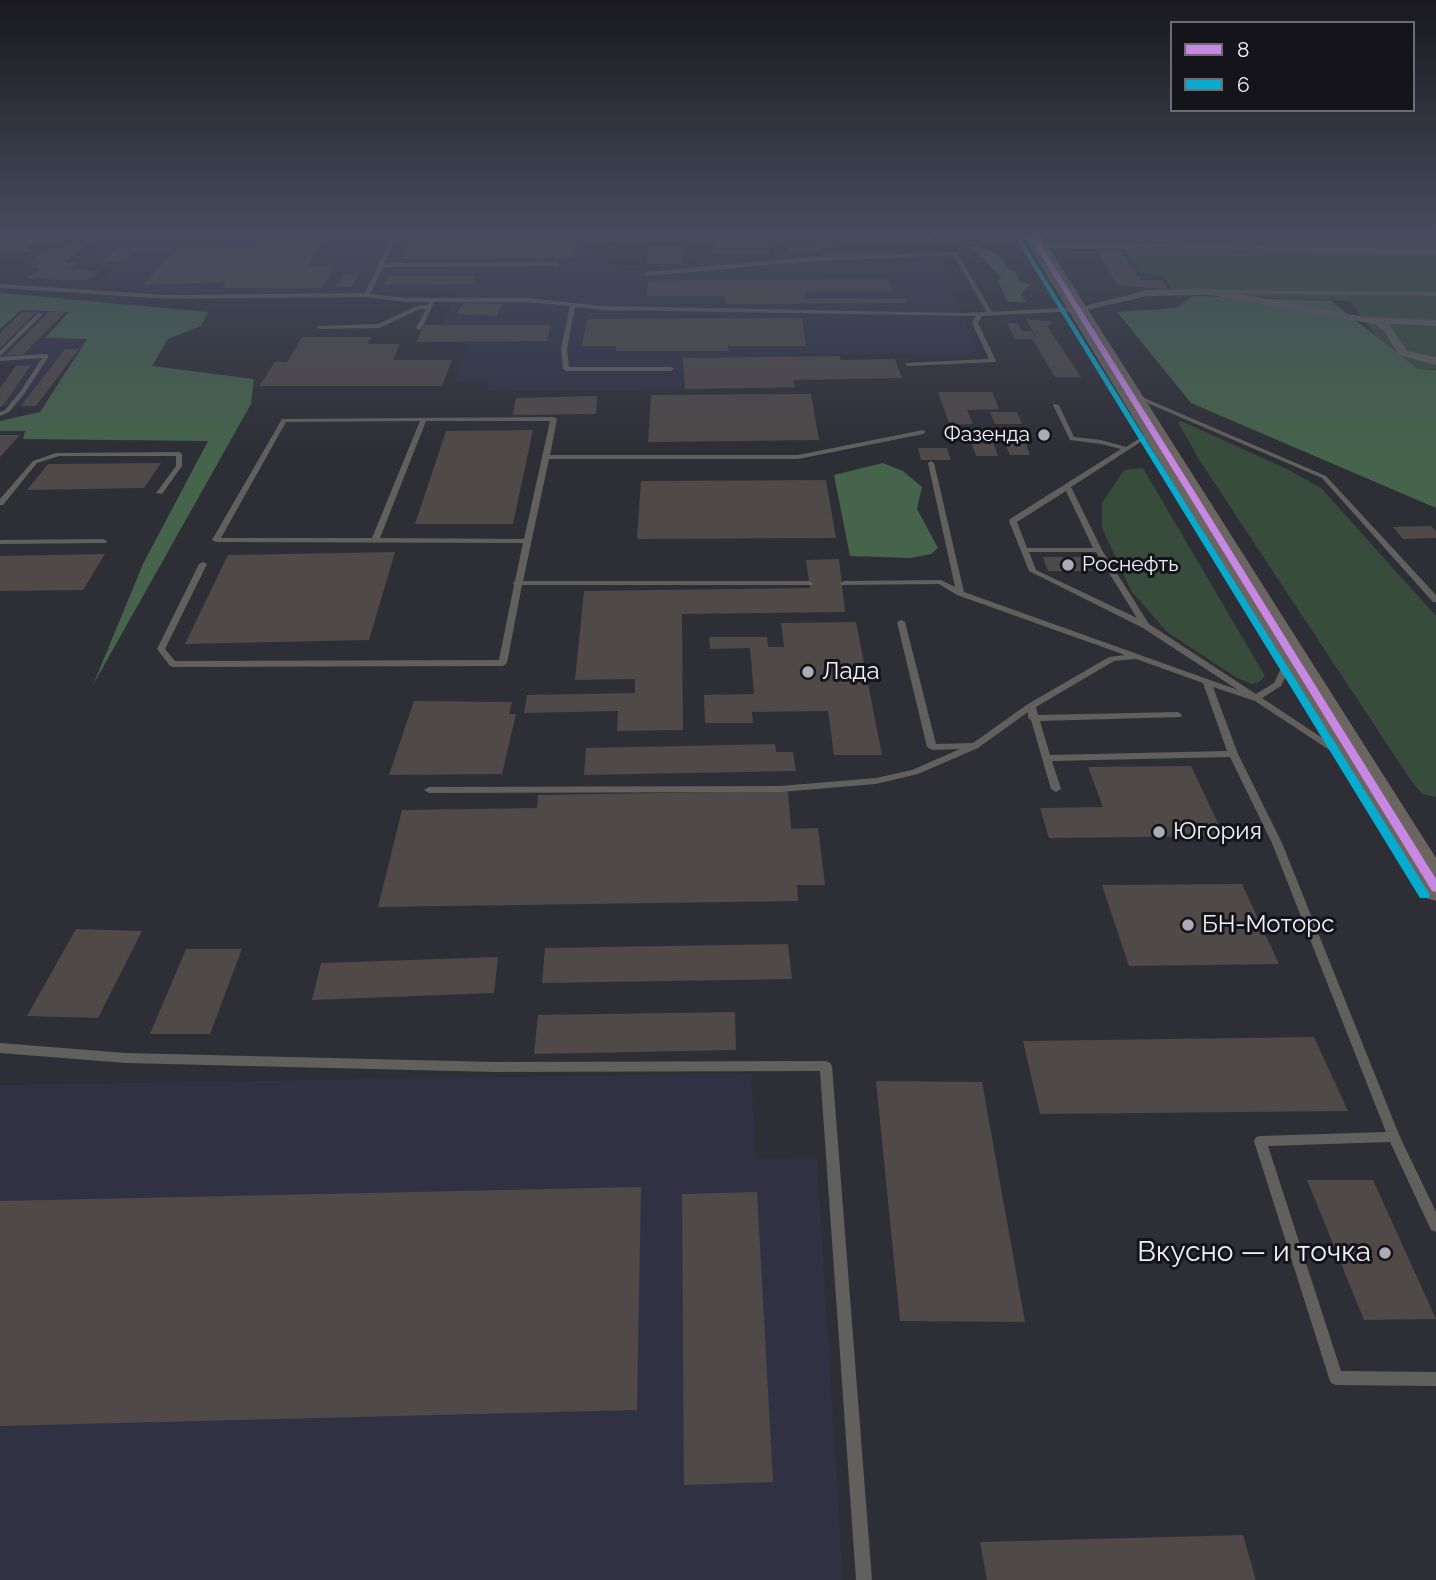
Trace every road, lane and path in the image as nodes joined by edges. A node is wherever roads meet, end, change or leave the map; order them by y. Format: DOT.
graph roads {
  1 [pos="427,307"];
  2 [pos="417,308"];
  3 [pos="573,308"];
  4 [pos="599,308"];
  5 [pos="987,308"];
  6 [pos="1083,308"];
  7 [pos="1302,308"];
  8 [pos="1078,309"];
  9 [pos="40,314"];
  10 [pos="980,314"];
  11 [pos="991,314"];
  12 [pos="1379,321"];
  13 [pos="1436,323"];
  14 [pos="320,327"];
  15 [pos="419,328"];
  16 [pos="0,357"];
  17 [pos="1436,361"];
  18 [pos="908,364"];
  19 [pos="671,369"];
  20 [pos="1129,393"];
  21 [pos="1056,405"];
  22 [pos="0,414"];
  23 [pos="424,419"];
  24 [pos="923,432"];
  25 [pos="1153,432"];
  26 [pos="1126,449"];
  27 [pos="546,457"];
  28 [pos="931,463"];
  29 [pos="1068,488"];
  30 [pos="160,493"];
  31 [pos="0,503"];
  32 [pos="103,541"];
  33 [pos="375,541"];
  34 [pos="527,541"];
  35 [pos="0,542"];
  36 [pos="1025,550"];
  37 [pos="1098,550"];
  38 [pos="203,564"];
  39 [pos="517,583"];
  40 [pos="809,583"];
  41 [pos="844,583"];
  42 [pos="960,593"];
  43 [pos="1436,600"];
  44 [pos="901,622"];
  45 [pos="1146,626"];
  46 [pos="1292,654"];
  47 [pos="1139,656"];
  48 [pos="1206,681"];
  49 [pos="1254,699"];
  50 [pos="1031,706"];
  51 [pos="1178,715"];
  52 [pos="1032,718"];
  53 [pos="975,746"];
  54 [pos="1233,754"];
  55 [pos="1046,758"];
  56 [pos="1361,766"];
  57 [pos="1056,789"];
  58 [pos="429,790"];
  59 [pos="1436,888"];
  60 [pos="0,1048"];
  61 [pos="1394,1137"];
  62 [pos="1436,1226"];
  63 [pos="1436,1379"];
  64 [pos="864,1580"];
  1 -- 15 [label="lane"];
  2 -- 14 [label="lane"];
  3 -- 19 [label="lane"];
  4 -- 10 [label="lane"];
  5 -- 11 [label="lane"];
  6 -- 8 [label="street"];
  7 -- 12 [label="street"];
  8 -- 11 [label="lane"];
  8 -- 20 [label="highway"];
  9 -- 16 [label="lane"];
  10 -- 11 [label="lane"];
  10 -- 18 [label="lane"];
  12 -- 13 [label="street"];
  12 -- 17 [label="street"];
  16 -- 22 [label="lane"];
  20 -- 25 [label="highway"];
  20 -- 43 [label="lane"];
  21 -- 26 [label="lane"];
  23 -- 27 [label="lane"];
  23 -- 33 [label="lane"];
  23 -- 33 [label="lane"];
  24 -- 27 [label="lane"];
  25 -- 26 [label="lane"];
  25 -- 46 [label="highway"];
  26 -- 29 [label="lane"];
  27 -- 34 [label="lane"];
  28 -- 42 [label="lane"];
  29 -- 36 [label="lane"];
  29 -- 37 [label="lane"];
  30 -- 31 [label="lane"];
  32 -- 35 [label="lane"];
  33 -- 34 [label="lane"];
  34 -- 39 [label="lane"];
  36 -- 37 [label="lane"];
  36 -- 45 [label="lane"];
  37 -- 45 [label="lane"];
  38 -- 39 [label="lane"];
  39 -- 40 [label="lane"];
  41 -- 42 [label="lane"];
  42 -- 47 [label="lane"];
  44 -- 53 [label="lane"];
  45 -- 49 [label="lane"];
  46 -- 49 [label="lane"];
  46 -- 56 [label="highway"];
  47 -- 48 [label="lane"];
  47 -- 50 [label="lane"];
  48 -- 49 [label="lane"];
  48 -- 54 [label="lane"];
  49 -- 56 [label="lane"];
  50 -- 52 [label="lane"];
  50 -- 53 [label="lane"];
  51 -- 52 [label="lane"];
  52 -- 55 [label="lane"];
  53 -- 58 [label="lane"];
  54 -- 55 [label="lane"];
  54 -- 61 [label="lane"];
  55 -- 57 [label="lane"];
  56 -- 59 [label="highway"];
  60 -- 64 [label="lane"];
  61 -- 62 [label="lane"];
  61 -- 63 [label="lane"];
}
